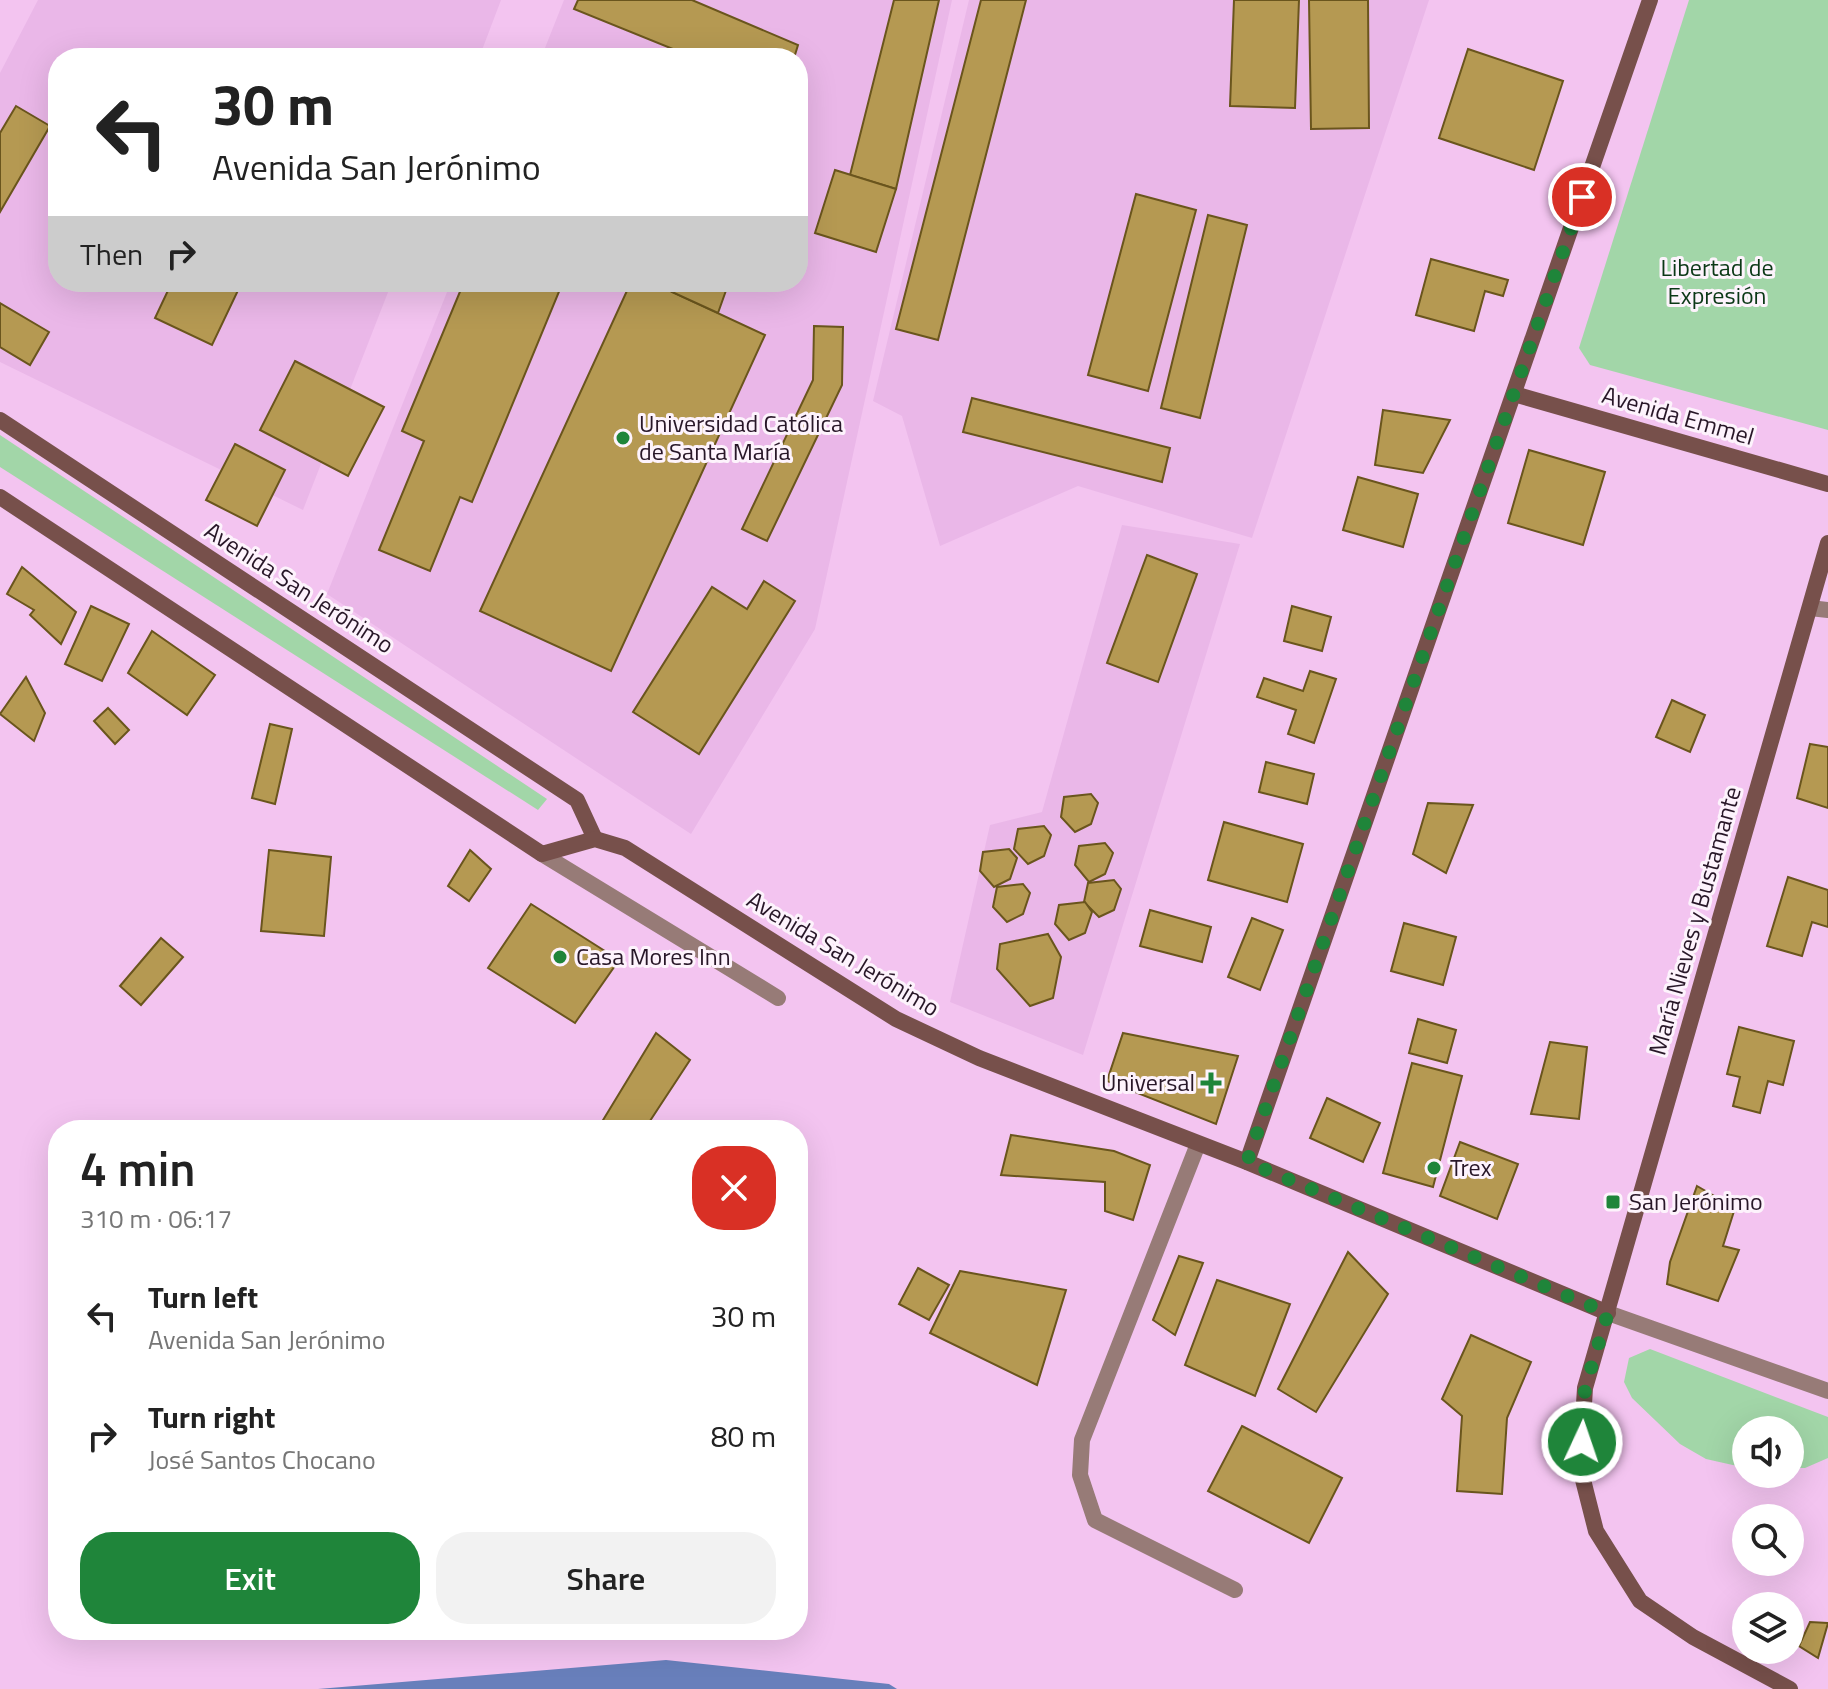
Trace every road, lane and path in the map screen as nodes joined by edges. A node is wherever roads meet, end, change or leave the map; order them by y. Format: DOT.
graph roads {
  1 [pos="1650,0"];
  2 [pos="1514,394"];
  3 [pos="0,420"];
  4 [pos="1828,484"];
  5 [pos="0,497"];
  6 [pos="1828,543"];
  7 [pos="1810,608"];
  8 [pos="1828,610"];
  9 [pos="595,839"];
  10 [pos="542,854"];
  11 [pos="778,998"];
  12 [pos="1198,1144"];
  13 [pos="1247,1162"];
  14 [pos="1608,1313"];
  15 [pos="1828,1391"];
  16 [pos="1235,1590"];
  17 [pos="1790,1689"];
  1 -- 2 [label="street"];
  2 -- 4 [label="street, Avenida Emmel"];
  2 -- 13 [label="street"];
  3 -- 9 [label="street, Avenida San Jerónimo"];
  5 -- 10 [label="street"];
  6 -- 7 [label="street, María Nieves y Bustamante"];
  7 -- 8 [label="street"];
  7 -- 14 [label="street, María Nieves y Bustamante"];
  9 -- 10 [label="street"];
  9 -- 12 [label="street, Avenida San Jerónimo"];
  10 -- 11 [label="street"];
  12 -- 13 [label="street, Avenida San Jerónimo"];
  12 -- 16 [label="street"];
  13 -- 14 [label="street, Avenida San Jerónimo"];
  14 -- 15 [label="street"];
  14 -- 17 [label="street, María Nieves y Bustamante"];
}
